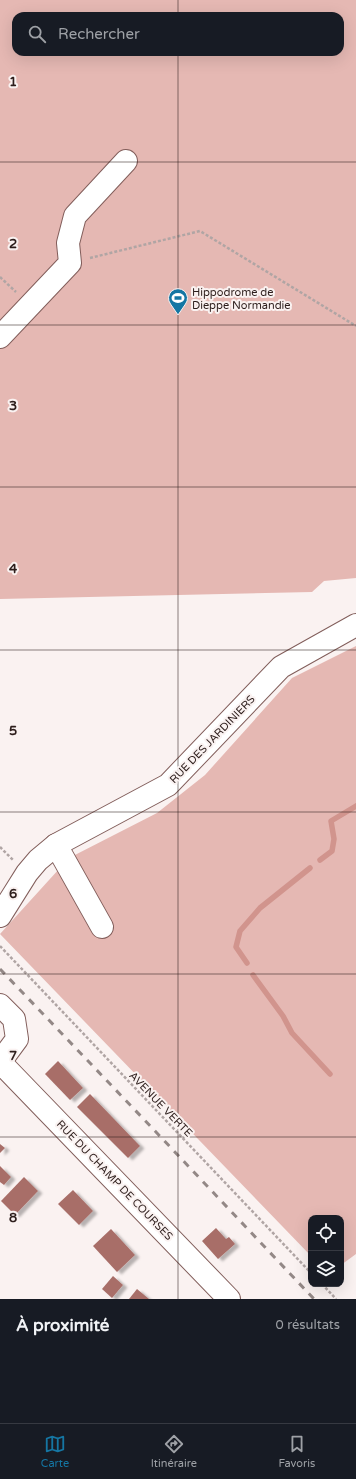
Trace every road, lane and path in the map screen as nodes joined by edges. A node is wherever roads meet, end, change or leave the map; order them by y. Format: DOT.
graph roads {
  1 [pos="126,161"];
  2 [pos="70,263"];
  3 [pos="356,326"];
  4 [pos="0,337"];
  5 [pos="356,625"];
  6 [pos="56,845"];
  7 [pos="0,916"];
  8 [pos="102,927"];
  9 [pos="0,946"];
  10 [pos="0,1004"];
  11 [pos="0,1062"];
  12 [pos="308,1270"];
  13 [pos="325,1287"];
  14 [pos="229,1299"];
  15 [pos="336,1299"];
  1 -- 2 [label="street"];
  2 -- 3 [label="path"];
  2 -- 4 [label="street"];
  5 -- 6 [label="street, RUE DES JARDINIERS"];
  6 -- 7 [label="street, RUE DES JARDINIERS"];
  6 -- 8 [label="street"];
  9 -- 12 [label="path, AVENUE VERTE"];
  10 -- 11 [label="street"];
  11 -- 14 [label="street, RUE DU CHAMP DE COURSES"];
  13 -- 15 [label="path"];
}
